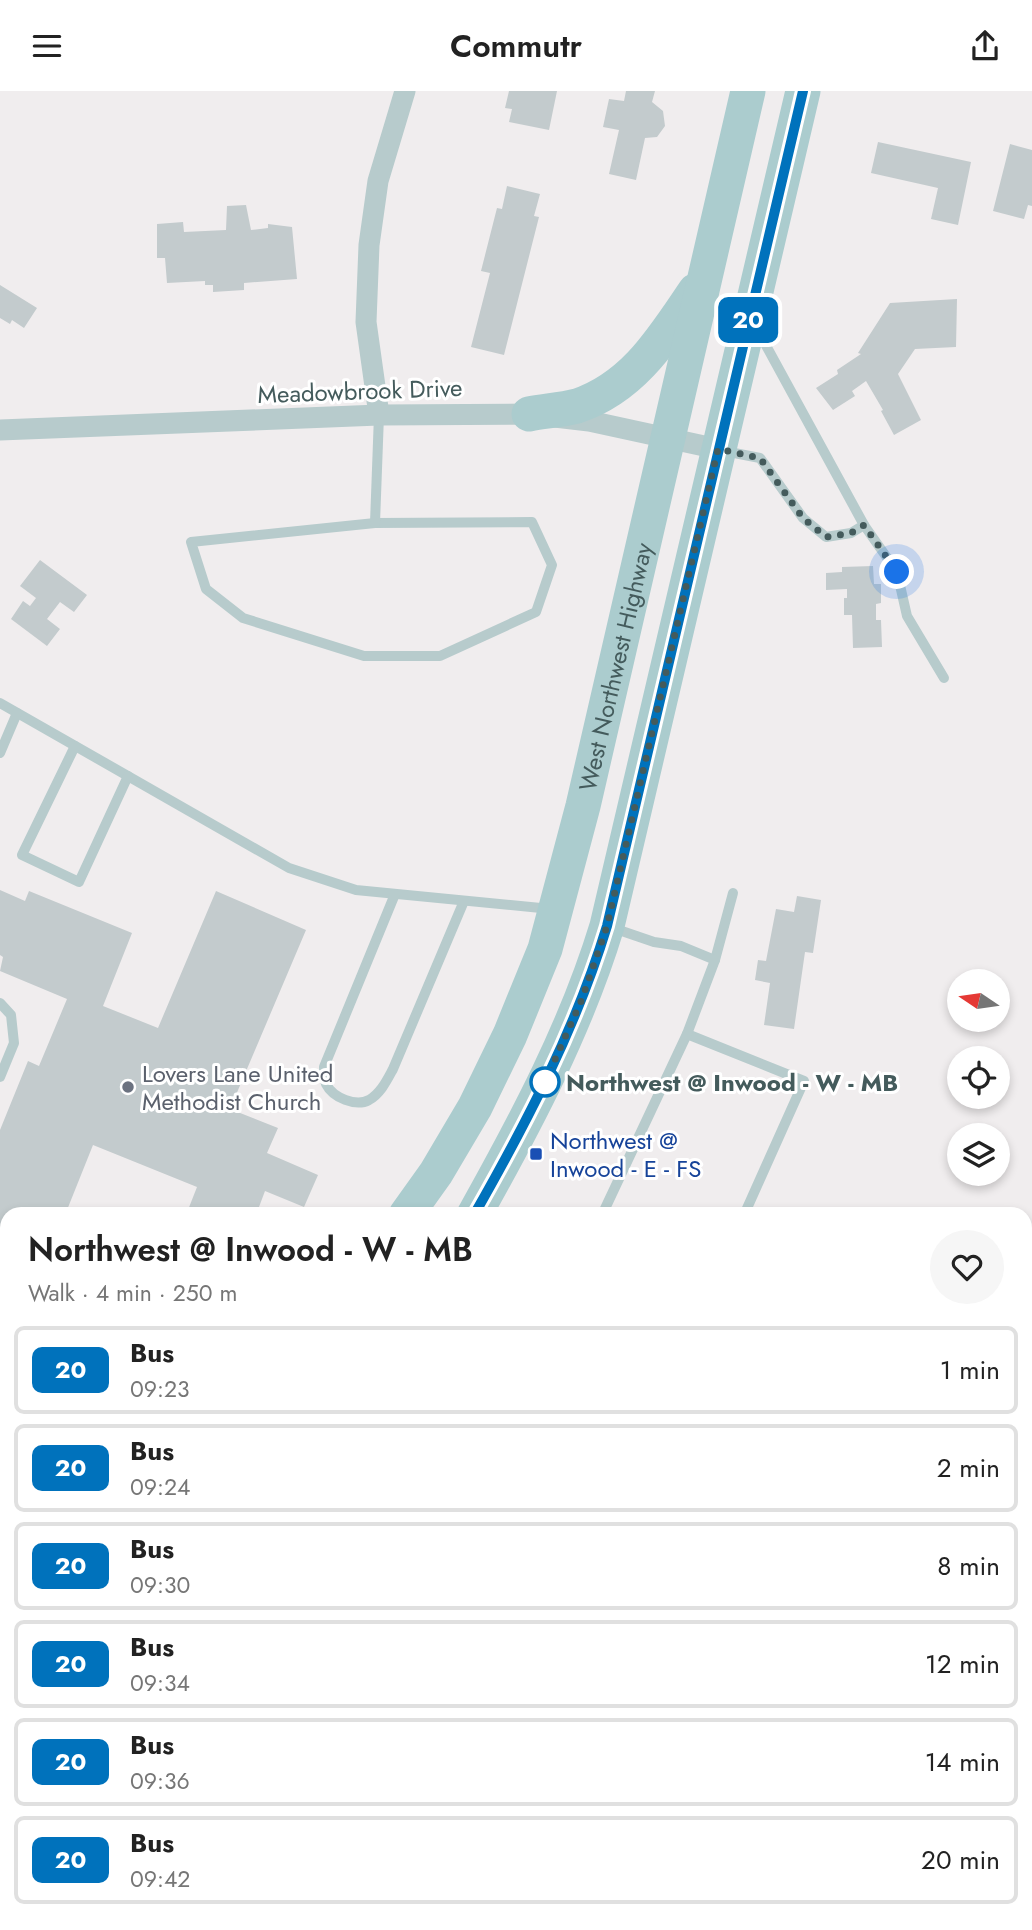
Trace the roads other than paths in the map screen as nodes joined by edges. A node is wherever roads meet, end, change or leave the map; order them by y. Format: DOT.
graph roads {
  1 [pos="405,91"];
  2 [pos="748,91"];
  3 [pos="803,91"];
  4 [pos="705,277"];
  5 [pos="749,315"];
  6 [pos="529,414"];
  7 [pos="379,415"];
  8 [pos="0,430"];
  9 [pos="668,437"];
  10 [pos="718,449"];
  11 [pos="375,523"];
  12 [pos="864,525"];
  13 [pos="944,678"];
  14 [pos="0,703"];
  15 [pos="17,713"];
  16 [pos="75,746"];
  17 [pos="0,753"];
  18 [pos="128,776"];
  19 [pos="733,893"];
  20 [pos="395,894"];
  21 [pos="464,901"];
  22 [pos="557,909"];
  23 [pos="607,926"];
  24 [pos="715,960"];
  25 [pos="0,1003"];
  26 [pos="687,1034"];
  27 [pos="0,1077"];
  28 [pos="412,1207"];
  29 [pos="478,1207"];
  30 [pos="606,1207"];
  31 [pos="748,1207"];
  1 -- 7 [label="street"];
  2 -- 4 [label="main road, West Northwest Highway"];
  3 -- 5 [label="main road"];
  4 -- 6 [label="main road"];
  4 -- 9 [label="main road, West Northwest Highway"];
  5 -- 10 [label="main road"];
  5 -- 12 [label="lane"];
  6 -- 7 [label="street, Meadowbrook Drive"];
  6 -- 9 [label="street, Meadowbrook Drive"];
  7 -- 8 [label="street, Meadowbrook Drive"];
  7 -- 11 [label="lane"];
  9 -- 10 [label="street, Meadowbrook Drive"];
  9 -- 22 [label="main road, West Northwest Highway"];
  10 -- 12 [label="lane"];
  10 -- 23 [label="main road"];
  11 -- 11 [label="lane"];
  12 -- 13 [label="lane"];
  14 -- 15 [label="lane"];
  15 -- 16 [label="lane"];
  15 -- 17 [label="lane"];
  16 -- 18 [label="lane"];
  16 -- 18 [label="lane"];
  18 -- 20 [label="lane"];
  19 -- 24 [label="lane"];
  20 -- 21 [label="lane"];
  20 -- 21 [label="lane"];
  21 -- 22 [label="lane"];
  22 -- 23 [label="main road"];
  22 -- 28 [label="main road, West Northwest Highway"];
  23 -- 24 [label="lane"];
  23 -- 29 [label="main road"];
  24 -- 26 [label="lane"];
  25 -- 27 [label="lane"];
  26 -- 30 [label="lane"];
  26 -- 31 [label="lane"];
}
